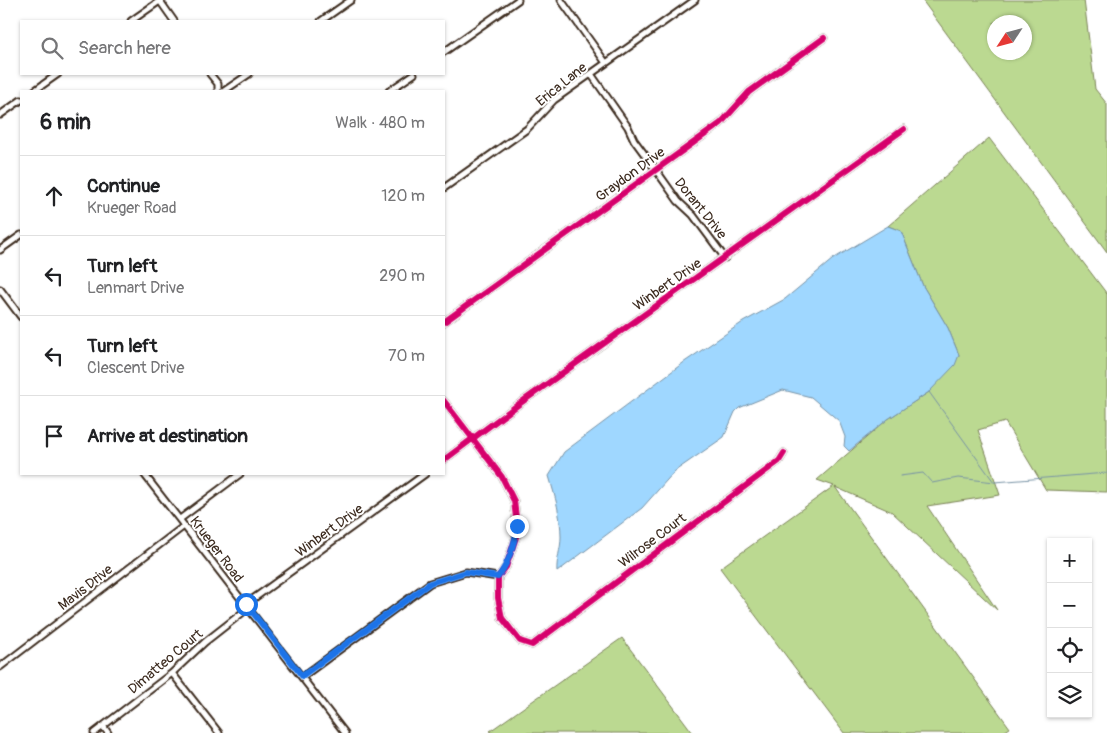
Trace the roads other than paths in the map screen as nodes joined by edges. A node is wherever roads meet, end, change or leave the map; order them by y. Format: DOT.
graph roads {
  1 [pos="160,0"];
  2 [pos="351,0"];
  3 [pos="518,0"];
  4 [pos="561,0"];
  5 [pos="695,0"];
  6 [pos="132,20"];
  7 [pos="173,20"];
  8 [pos="322,20"];
  9 [pos="824,38"];
  10 [pos="445,51"];
  11 [pos="606,63"];
  12 [pos="591,74"];
  13 [pos="57,75"];
  14 [pos="211,75"];
  15 [pos="248,75"];
  16 [pos="413,75"];
  17 [pos="35,90"];
  18 [pos="218,90"];
  19 [pos="225,90"];
  20 [pos="390,90"];
  21 [pos="20,101"];
  22 [pos="0,115"];
  23 [pos="904,129"];
  24 [pos="656,170"];
  25 [pos="445,187"];
  26 [pos="20,236"];
  27 [pos="0,250"];
  28 [pos="725,258"];
  29 [pos="0,289"];
  30 [pos="20,316"];
  31 [pos="445,321"];
  32 [pos="445,402"];
  33 [pos="472,440"];
  34 [pos="784,453"];
  35 [pos="445,459"];
  36 [pos="145,475"];
  37 [pos="239,475"];
  38 [pos="424,475"];
  39 [pos="180,519"];
  40 [pos="184,526"];
  41 [pos="498,577"];
  42 [pos="245,604"];
  43 [pos="0,667"];
  44 [pos="172,673"];
  45 [pos="302,676"];
  46 [pos="103,726"];
  47 [pos="94,733"];
  48 [pos="108,733"];
  49 [pos="219,733"];
  50 [pos="345,733"];
  1 -- 6 [label="street"];
  1 -- 7 [label="street"];
  2 -- 8 [label="street"];
  3 -- 10 [label="street"];
  4 -- 11 [label="street"];
  5 -- 11 [label="street, Erica Lane"];
  9 -- 24 [label="street, Graydon Drive"];
  11 -- 12 [label="street, Erica Lane"];
  12 -- 24 [label="street, Dorant Drive"];
  12 -- 25 [label="street, Erica Lane"];
  13 -- 17 [label="street"];
  14 -- 18 [label="street"];
  15 -- 19 [label="street"];
  16 -- 20 [label="street"];
  21 -- 22 [label="street"];
  23 -- 28 [label="street, Winbert Drive"];
  24 -- 28 [label="street, Dorant Drive"];
  24 -- 31 [label="street, Graydon Drive"];
  26 -- 27 [label="street"];
  28 -- 33 [label="street, Winbert Drive"];
  29 -- 30 [label="street"];
  32 -- 33 [label="street"];
  33 -- 35 [label="street, Winbert Drive"];
  33 -- 41 [label="street"];
  34 -- 41 [label="street, Wilrose Court"];
  36 -- 39 [label="street, Krueger Road"];
  37 -- 39 [label="street"];
  38 -- 42 [label="street, Winbert Drive"];
  39 -- 40 [label="street, Krueger Road"];
  40 -- 42 [label="street, Krueger Road"];
  40 -- 43 [label="street, Mavis Drive"];
  41 -- 45 [label="street"];
  42 -- 44 [label="street, Dimatteo Court"];
  42 -- 45 [label="street, Krueger Road"];
  44 -- 46 [label="street, Dimatteo Court"];
  44 -- 49 [label="street"];
  45 -- 50 [label="street, Krueger Road"];
  46 -- 47 [label="street, Dimatteo Court"];
  46 -- 48 [label="street"];
}
